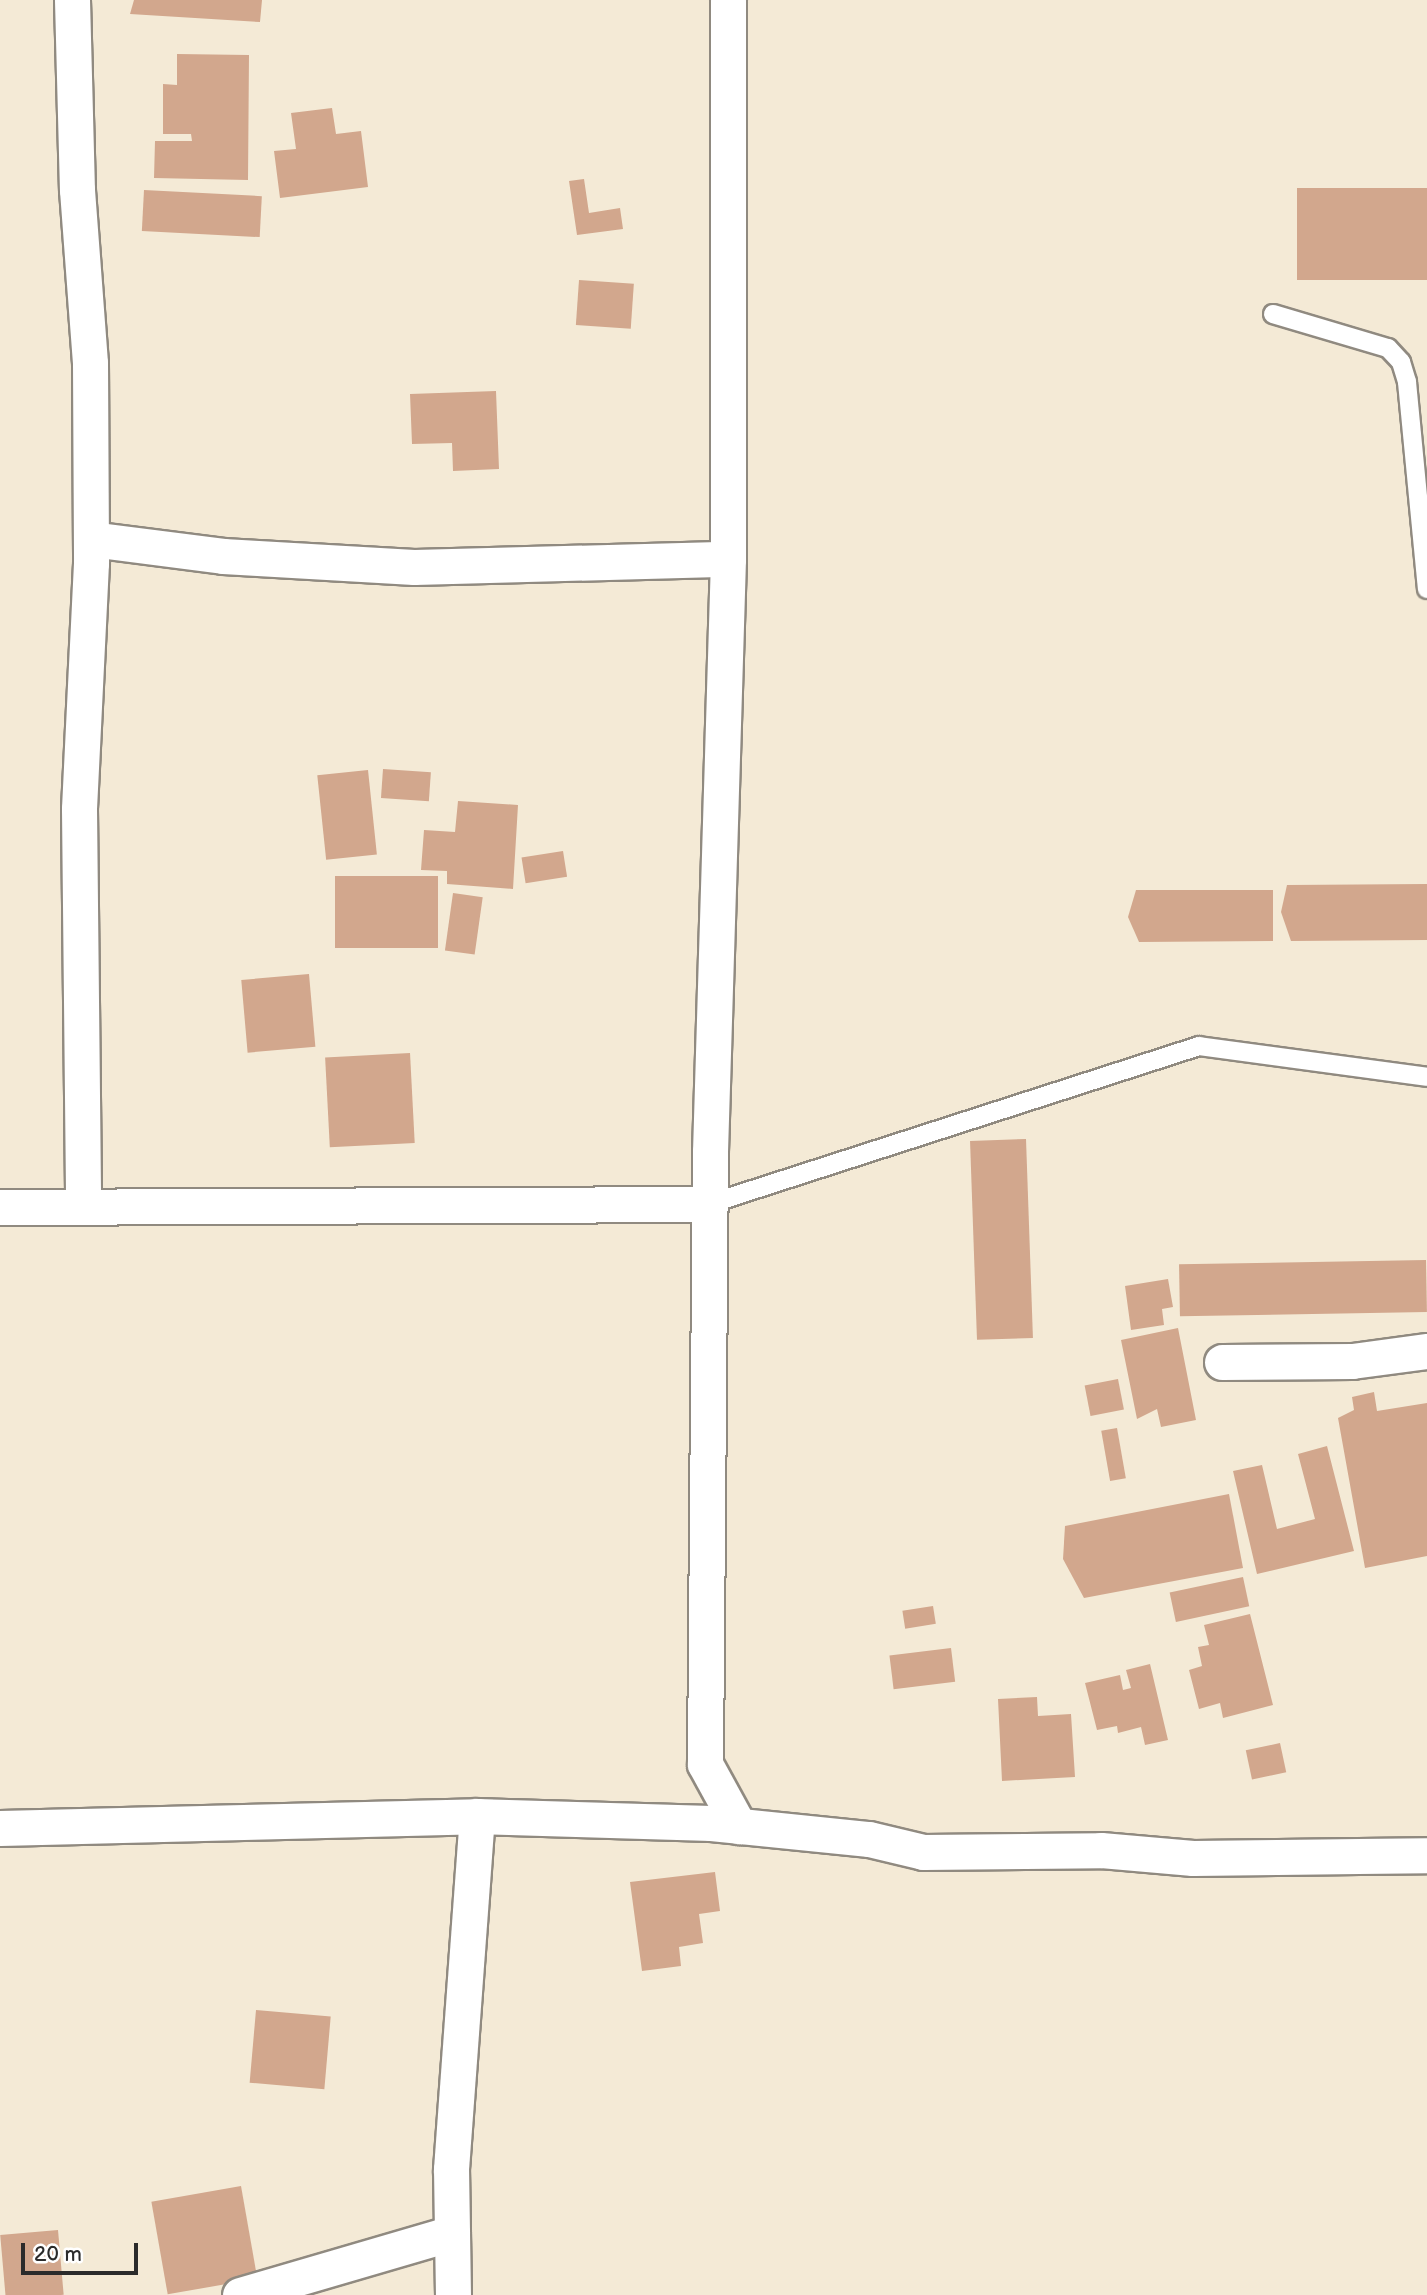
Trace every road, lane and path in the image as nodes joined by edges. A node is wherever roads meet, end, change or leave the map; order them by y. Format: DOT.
graph roads {
  1 [pos="72,0"];
  2 [pos="728,0"];
  3 [pos="1273,314"];
  4 [pos="90,539"];
  5 [pos="728,559"];
  6 [pos="1427,589"];
  7 [pos="1427,1077"];
  8 [pos="709,1204"];
  9 [pos="83,1205"];
  10 [pos="0,1207"];
  11 [pos="1427,1351"];
  12 [pos="1222,1362"];
  13 [pos="477,1816"];
  14 [pos="739,1826"];
  15 [pos="0,1828"];
  16 [pos="1427,1855"];
  17 [pos="452,2233"];
  18 [pos="240,2295"];
  19 [pos="453,2295"];
  1 -- 4 [label="street"];
  2 -- 5 [label="street"];
  3 -- 6 [label="lane"];
  4 -- 5 [label="street"];
  4 -- 9 [label="street"];
  5 -- 8 [label="street"];
  7 -- 8 [label="lane"];
  8 -- 9 [label="street"];
  8 -- 14 [label="street"];
  9 -- 10 [label="street"];
  11 -- 12 [label="street"];
  13 -- 14 [label="street"];
  13 -- 15 [label="street"];
  13 -- 17 [label="street"];
  14 -- 16 [label="street"];
  17 -- 18 [label="street"];
  17 -- 19 [label="street"];
}
